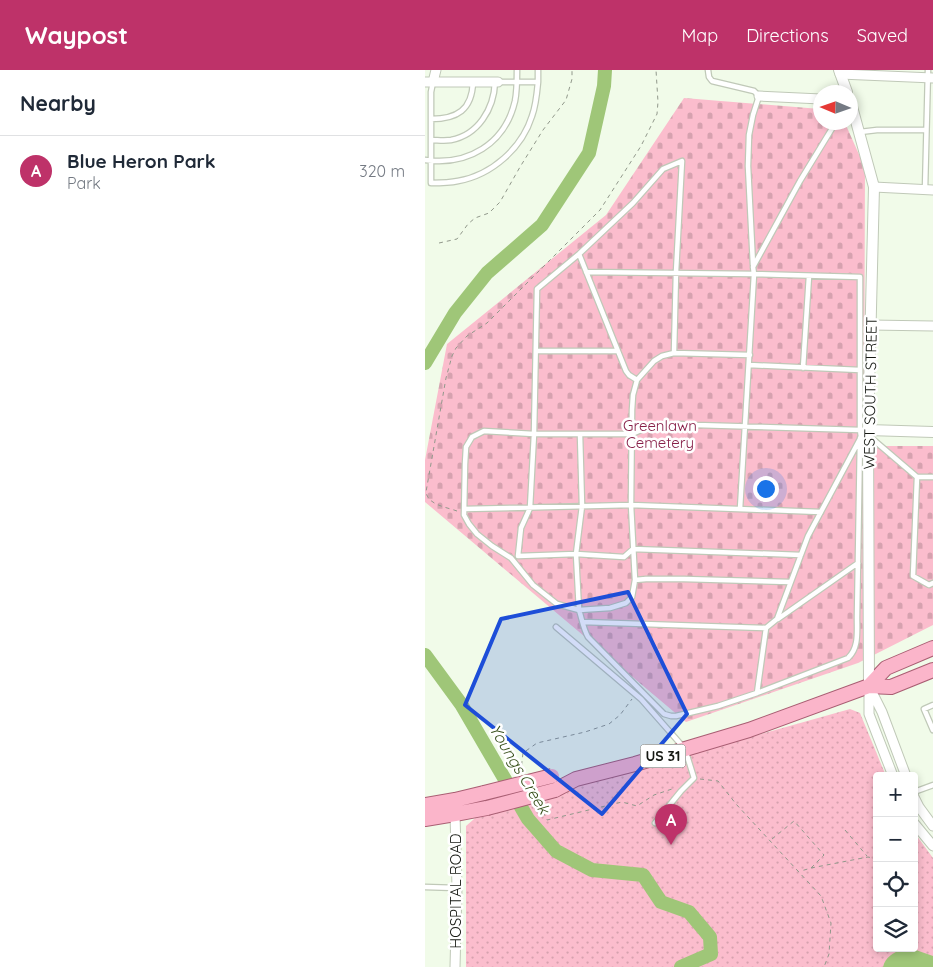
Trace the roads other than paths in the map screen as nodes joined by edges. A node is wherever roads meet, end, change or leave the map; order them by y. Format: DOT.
graph roads {
  1 [pos="437,70"];
  2 [pos="517,70"];
  3 [pos="538,70"];
  4 [pos="708,70"];
  5 [pos="839,72"];
  6 [pos="930,75"];
  7 [pos="429,82"];
  8 [pos="473,82"];
  9 [pos="497,82"];
  10 [pos="517,82"];
  11 [pos="538,82"];
  12 [pos="844,85"];
  13 [pos="759,96"];
  14 [pos="813,99"];
  15 [pos="431,119"];
  16 [pos="858,128"];
  17 [pos="831,130"];
  18 [pos="927,130"];
  19 [pos="859,132"];
  20 [pos="431,140"];
  21 [pos="431,161"];
  22 [pos="425,162"];
  23 [pos="874,187"];
  24 [pos="929,190"];
  25 [pos="579,254"];
  26 [pos="753,267"];
  27 [pos="586,272"];
  28 [pos="675,272"];
  29 [pos="754,274"];
  30 [pos="809,276"];
  31 [pos="871,325"];
  32 [pos="933,326"];
  33 [pos="536,350"];
  34 [pos="618,351"];
  35 [pos="674,353"];
  36 [pos="750,355"];
  37 [pos="749,365"];
  38 [pos="803,368"];
  39 [pos="860,370"];
  40 [pos="637,380"];
  41 [pos="745,426"];
  42 [pos="933,432"];
  43 [pos="864,433"];
  44 [pos="534,434"];
  45 [pos="580,434"];
  46 [pos="631,434"];
  47 [pos="917,477"];
  48 [pos="933,477"];
  49 [pos="631,505"];
  50 [pos="582,506"];
  51 [pos="530,508"];
  52 [pos="740,509"];
  53 [pos="464,510"];
  54 [pos="821,512"];
  55 [pos="633,549"];
  56 [pos="576,554"];
  57 [pos="801,555"];
  58 [pos="518,556"];
  59 [pos="511,558"];
  60 [pos="858,563"];
  61 [pos="635,580"];
  62 [pos="790,582"];
  63 [pos="933,583"];
  64 [pos="579,610"];
  65 [pos="777,619"];
  66 [pos="583,622"];
  67 [pos="556,627"];
  68 [pos="766,628"];
  69 [pos="933,648"];
  70 [pos="933,670"];
  71 [pos="869,686"];
  72 [pos="757,694"];
  73 [pos="933,705"];
  74 [pos="933,730"];
  75 [pos="685,749"];
  76 [pos="896,750"];
  77 [pos="885,754"];
  78 [pos="892,772"];
  79 [pos="904,772"];
  80 [pos="576,779"];
  81 [pos="933,785"];
  82 [pos="918,791"];
  83 [pos="455,800"];
  84 [pos="425,804"];
  85 [pos="918,805"];
  86 [pos="455,814"];
  87 [pos="425,819"];
  88 [pos="655,823"];
  89 [pos="933,826"];
  90 [pos="918,828"];
  91 [pos="933,846"];
  92 [pos="425,887"];
  93 [pos="457,888"];
  94 [pos="455,967"];
  1 -- 7 [label="street"];
  2 -- 10 [label="lane"];
  3 -- 11 [label="lane"];
  4 -- 13 [label="lane"];
  5 -- 6 [label="street"];
  5 -- 12 [label="street"];
  6 -- 18 [label="lane"];
  7 -- 8 [label="street"];
  7 -- 15 [label="lane"];
  8 -- 9 [label="street"];
  8 -- 15 [label="lane"];
  9 -- 10 [label="lane"];
  9 -- 20 [label="lane"];
  10 -- 11 [label="lane"];
  10 -- 21 [label="lane"];
  11 -- 21 [label="lane"];
  13 -- 14 [label="street"];
  13 -- 26 [label="lane"];
  15 -- 20 [label="lane"];
  16 -- 19 [label="street, WEST SOUTH STREET"];
  17 -- 26 [label="lane"];
  18 -- 19 [label="lane"];
  18 -- 24 [label="lane"];
  19 -- 23 [label="street, WEST SOUTH STREET"];
  20 -- 21 [label="lane"];
  21 -- 22 [label="lane"];
  23 -- 24 [label="street"];
  23 -- 31 [label="street, WEST SOUTH STREET"];
  25 -- 27 [label="lane"];
  25 -- 28 [label="lane"];
  25 -- 33 [label="lane"];
  26 -- 29 [label="lane"];
  27 -- 28 [label="lane"];
  27 -- 34 [label="lane"];
  28 -- 29 [label="lane"];
  28 -- 35 [label="lane"];
  29 -- 30 [label="lane"];
  29 -- 36 [label="lane"];
  30 -- 38 [label="lane"];
  30 -- 39 [label="lane"];
  31 -- 32 [label="street"];
  31 -- 43 [label="street, WEST SOUTH STREET"];
  33 -- 34 [label="lane"];
  33 -- 44 [label="lane"];
  34 -- 40 [label="lane"];
  35 -- 36 [label="lane"];
  35 -- 40 [label="lane"];
  36 -- 37 [label="lane"];
  37 -- 38 [label="lane"];
  37 -- 41 [label="lane"];
  38 -- 39 [label="lane"];
  39 -- 43 [label="lane"];
  40 -- 46 [label="lane"];
  41 -- 43 [label="lane"];
  41 -- 46 [label="lane"];
  41 -- 52 [label="lane"];
  42 -- 43 [label="street"];
  43 -- 47 [label="lane"];
  43 -- 54 [label="lane"];
  43 -- 60 [label="lane"];
  43 -- 71 [label="street, WEST SOUTH STREET"];
  44 -- 45 [label="lane"];
  44 -- 51 [label="lane"];
  44 -- 53 [label="lane"];
  45 -- 46 [label="lane"];
  45 -- 50 [label="lane"];
  46 -- 49 [label="lane"];
  47 -- 48 [label="lane"];
  47 -- 63 [label="lane"];
  49 -- 50 [label="lane"];
  49 -- 52 [label="lane"];
  49 -- 55 [label="lane"];
  50 -- 51 [label="lane"];
  50 -- 56 [label="lane"];
  51 -- 53 [label="lane"];
  51 -- 58 [label="lane"];
  52 -- 54 [label="lane"];
  53 -- 59 [label="lane"];
  54 -- 57 [label="lane"];
  55 -- 56 [label="lane"];
  55 -- 57 [label="lane"];
  55 -- 61 [label="lane"];
  56 -- 58 [label="lane"];
  56 -- 64 [label="lane"];
  57 -- 62 [label="lane"];
  58 -- 59 [label="lane"];
  59 -- 64 [label="lane"];
  60 -- 65 [label="lane"];
  60 -- 72 [label="lane"];
  61 -- 62 [label="lane"];
  61 -- 64 [label="lane"];
  62 -- 65 [label="lane"];
  64 -- 66 [label="lane"];
  65 -- 68 [label="lane"];
  66 -- 68 [label="lane"];
  66 -- 72 [label="lane"];
  67 -- 75 [label="lane"];
  68 -- 72 [label="lane"];
  69 -- 71 [label="main road, US 31"];
  70 -- 71 [label="main road, US 31"];
  71 -- 75 [label="main road, US 31"];
  71 -- 76 [label="street"];
  71 -- 77 [label="street"];
  73 -- 74 [label="lane"];
  75 -- 80 [label="main road, US 31"];
  75 -- 88 [label="lane"];
  76 -- 77 [label="street"];
  76 -- 79 [label="street"];
  77 -- 78 [label="street"];
  80 -- 83 [label="main road, US 31, bridge"];
  80 -- 86 [label="main road, US 31, bridge"];
  81 -- 82 [label="lane"];
  83 -- 84 [label="main road, US 31"];
  83 -- 86 [label="main road"];
  85 -- 89 [label="street"];
  86 -- 87 [label="main road, US 31"];
  86 -- 93 [label="street, HOSPITAL ROAD"];
  90 -- 91 [label="street"];
  92 -- 93 [label="lane"];
  93 -- 94 [label="street, HOSPITAL ROAD"];
}
